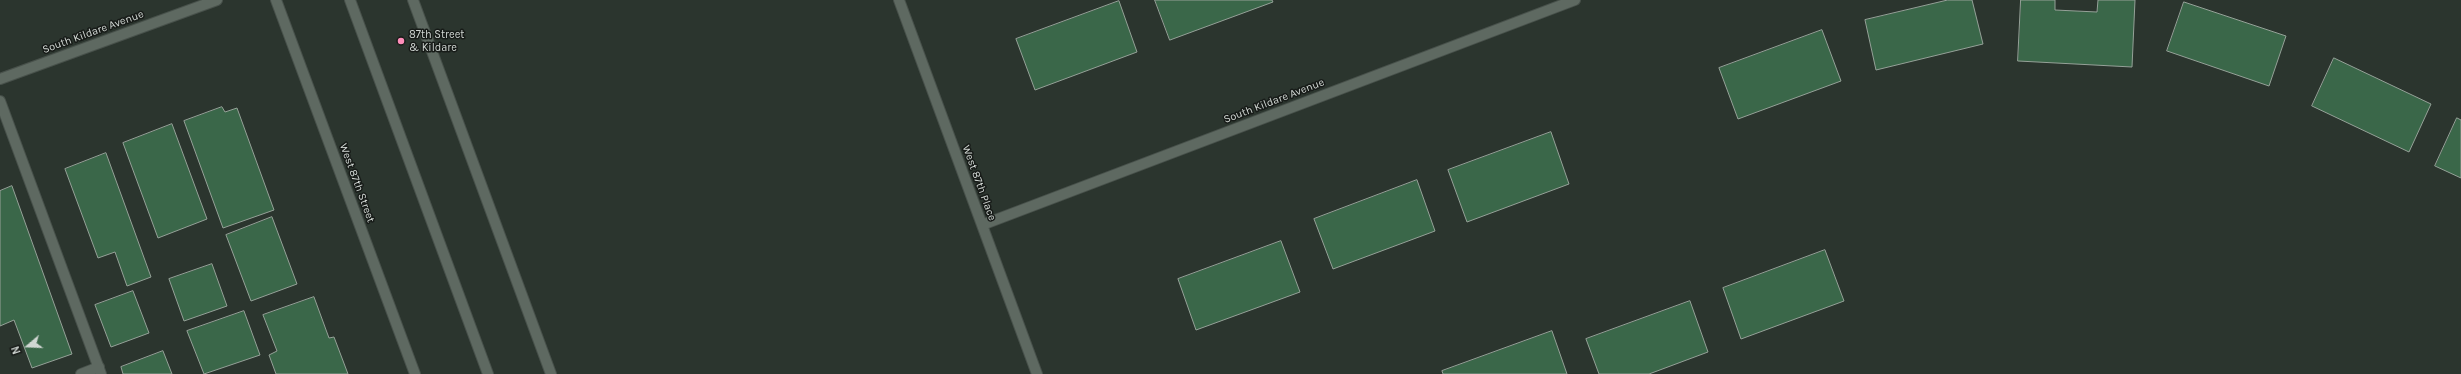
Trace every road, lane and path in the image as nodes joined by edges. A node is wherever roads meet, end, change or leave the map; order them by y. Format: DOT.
graph roads {
  1 [pos="217,0"];
  2 [pos="276,0"];
  3 [pos="350,0"];
  4 [pos="413,0"];
  5 [pos="899,0"];
  6 [pos="1575,0"];
  7 [pos="0,79"];
  8 [pos="0,101"];
  9 [pos="982,225"];
  10 [pos="100,371"];
  11 [pos="81,374"];
  12 [pos="415,374"];
  13 [pos="488,374"];
  14 [pos="551,374"];
  15 [pos="1037,374"];
  1 -- 7 [label="street, South Kildare Avenue"];
  2 -- 12 [label="street, West 87th Street"];
  3 -- 13 [label="street"];
  4 -- 14 [label="street"];
  5 -- 9 [label="street, West 87th Place"];
  6 -- 9 [label="street, South Kildare Avenue"];
  8 -- 10 [label="street"];
  9 -- 15 [label="street, West 87th Place"];
  10 -- 11 [label="street"];
}
